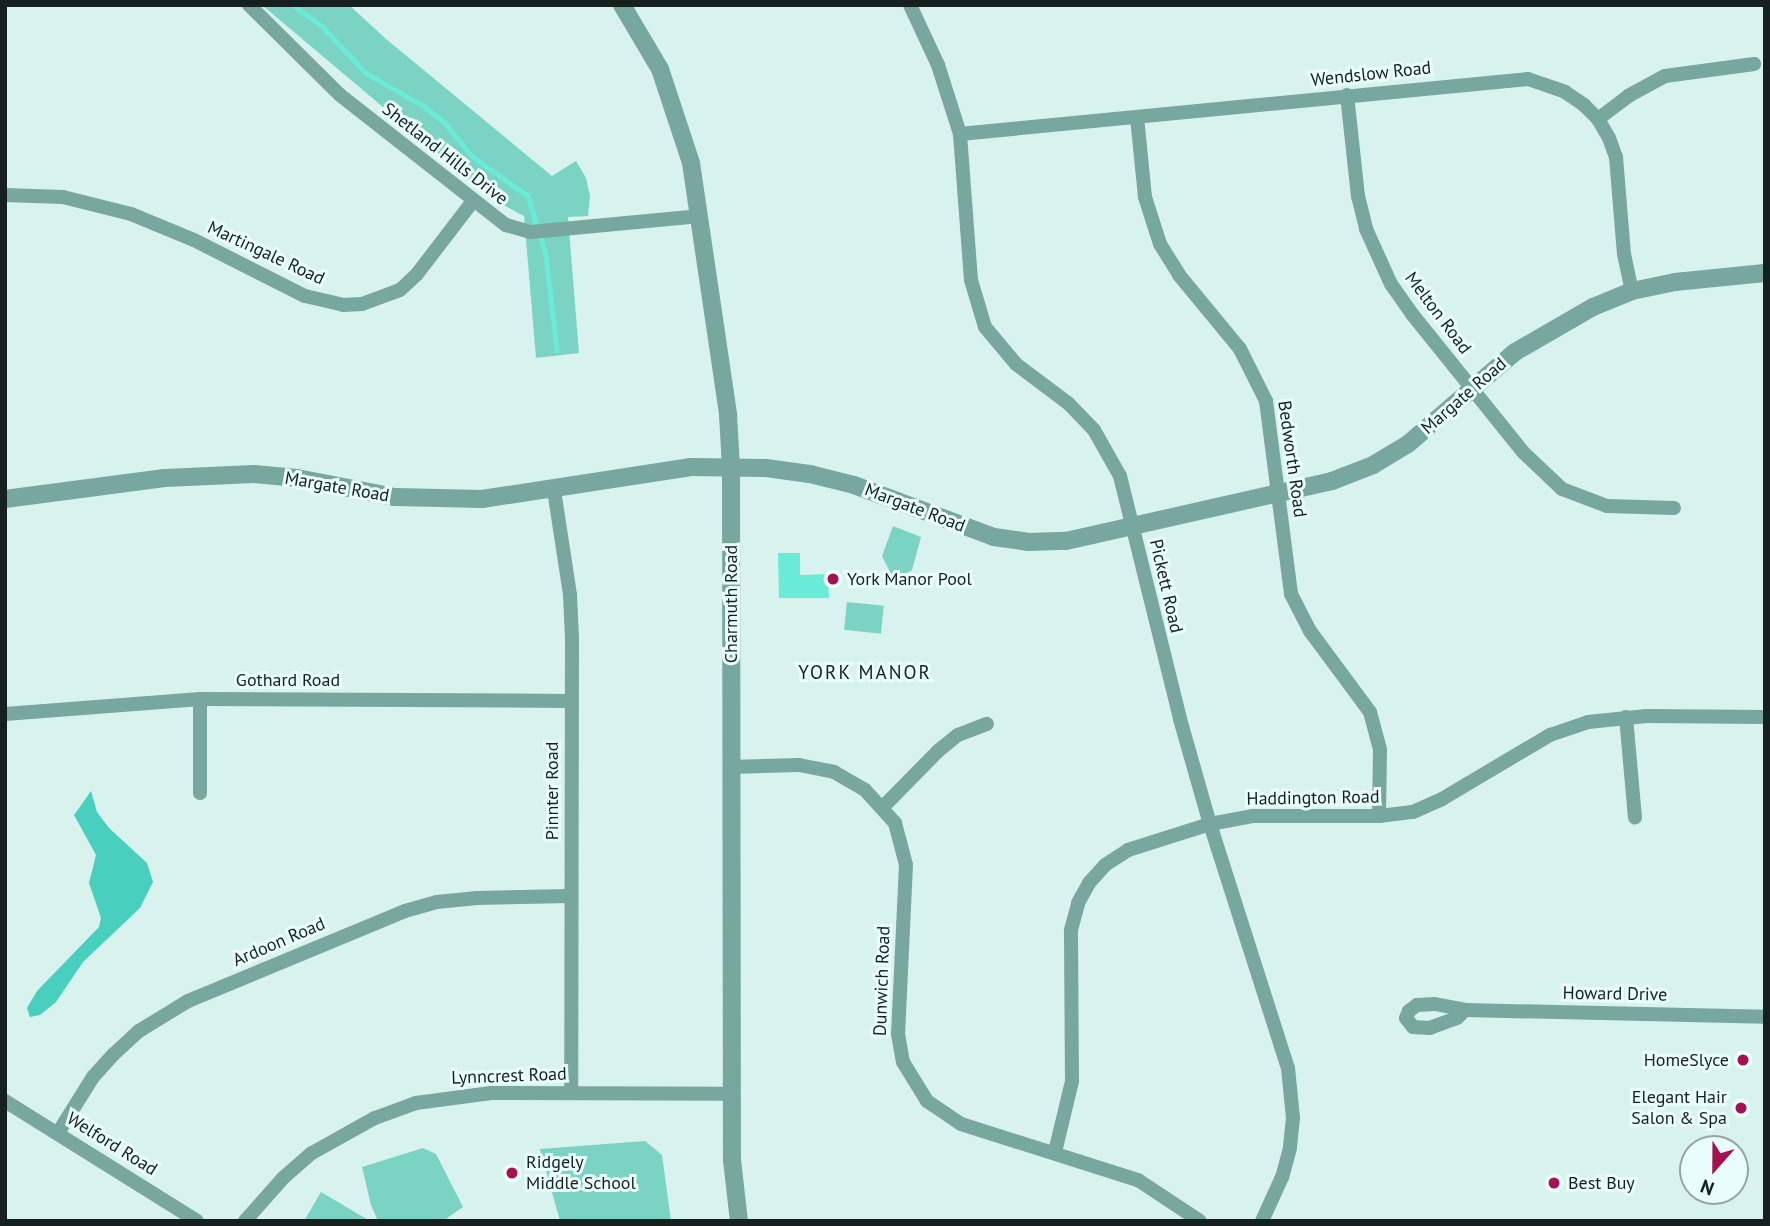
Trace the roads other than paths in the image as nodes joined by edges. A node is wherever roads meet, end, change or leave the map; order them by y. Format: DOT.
graph roads {
  1 [pos="249,5"];
  2 [pos="622,5"];
  3 [pos="910,5"];
  4 [pos="1754,64"];
  5 [pos="1347,96"];
  6 [pos="1138,117"];
  7 [pos="1598,119"];
  8 [pos="960,134"];
  9 [pos="5,195"];
  10 [pos="472,201"];
  11 [pos="700,216"];
  12 [pos="1765,274"];
  13 [pos="1632,291"];
  14 [pos="1472,390"];
  15 [pos="731,467"];
  16 [pos="554,490"];
  17 [pos="1278,495"];
  18 [pos="5,499"];
  19 [pos="1674,508"];
  20 [pos="1133,528"];
  21 [pos="200,699"];
  22 [pos="571,701"];
  23 [pos="5,714"];
  24 [pos="1626,717"];
  25 [pos="1765,717"];
  26 [pos="987,724"];
  27 [pos="731,767"];
  28 [pos="200,793"];
  29 [pos="883,807"];
  30 [pos="1379,816"];
  31 [pos="1635,818"];
  32 [pos="1210,824"];
  33 [pos="571,896"];
  34 [pos="1465,1010"];
  35 [pos="1765,1017"];
  36 [pos="571,1093"];
  37 [pos="731,1094"];
  38 [pos="5,1101"];
  39 [pos="58,1133"];
  40 [pos="1055,1152"];
  41 [pos="197,1221"];
  42 [pos="245,1221"];
  43 [pos="739,1221"];
  44 [pos="1200,1221"];
  45 [pos="1262,1221"];
  1 -- 10 [label="street, Shetland Hills Drive"];
  2 -- 11 [label="street, Charmuth Road"];
  3 -- 8 [label="street, Pickett Road"];
  4 -- 7 [label="street"];
  5 -- 6 [label="street, Wendslow Road"];
  5 -- 7 [label="street, Wendslow Road"];
  5 -- 14 [label="street, Melton Road"];
  6 -- 8 [label="street, Wendslow Road"];
  6 -- 17 [label="street, Bedworth Road"];
  7 -- 13 [label="street, Wendslow Road"];
  8 -- 20 [label="street, Pickett Road"];
  9 -- 10 [label="street, Martingale Road"];
  10 -- 11 [label="street, Shetland Hills Drive"];
  11 -- 15 [label="street, Charmuth Road"];
  12 -- 13 [label="street, Margate Road"];
  13 -- 14 [label="street, Margate Road"];
  14 -- 17 [label="street, Margate Road"];
  14 -- 19 [label="street, Melton Road"];
  15 -- 16 [label="street, Margate Road"];
  15 -- 20 [label="street, Margate Road"];
  15 -- 27 [label="street, Charmuth Road"];
  16 -- 18 [label="street, Margate Road"];
  16 -- 22 [label="street, Pinnter Road"];
  17 -- 20 [label="street, Margate Road"];
  17 -- 30 [label="street, Bedworth Road"];
  20 -- 32 [label="street, Pickett Road"];
  21 -- 22 [label="street, Gothard Road"];
  21 -- 23 [label="street, Gothard Road"];
  21 -- 28 [label="street"];
  22 -- 33 [label="street, Pinnter Road"];
  24 -- 25 [label="street, Haddington Road"];
  24 -- 30 [label="street, Haddington Road"];
  24 -- 31 [label="street"];
  26 -- 29 [label="street"];
  27 -- 29 [label="street, Dunwich Road"];
  27 -- 37 [label="street, Charmuth Road"];
  29 -- 40 [label="street, Dunwich Road"];
  30 -- 32 [label="street, Haddington Road"];
  32 -- 40 [label="street, Haddington Road"];
  32 -- 45 [label="street, Pickett Road"];
  33 -- 36 [label="street, Pinnter Road"];
  33 -- 39 [label="street, Ardoon Road"];
  34 -- 35 [label="street, Howard Drive"];
  36 -- 37 [label="street, Lynncrest Road"];
  36 -- 42 [label="street, Lynncrest Road"];
  37 -- 43 [label="street, Charmuth Road"];
  38 -- 39 [label="street, Welford Road"];
  39 -- 41 [label="street, Welford Road"];
  40 -- 44 [label="street, Dunwich Road"];
}
